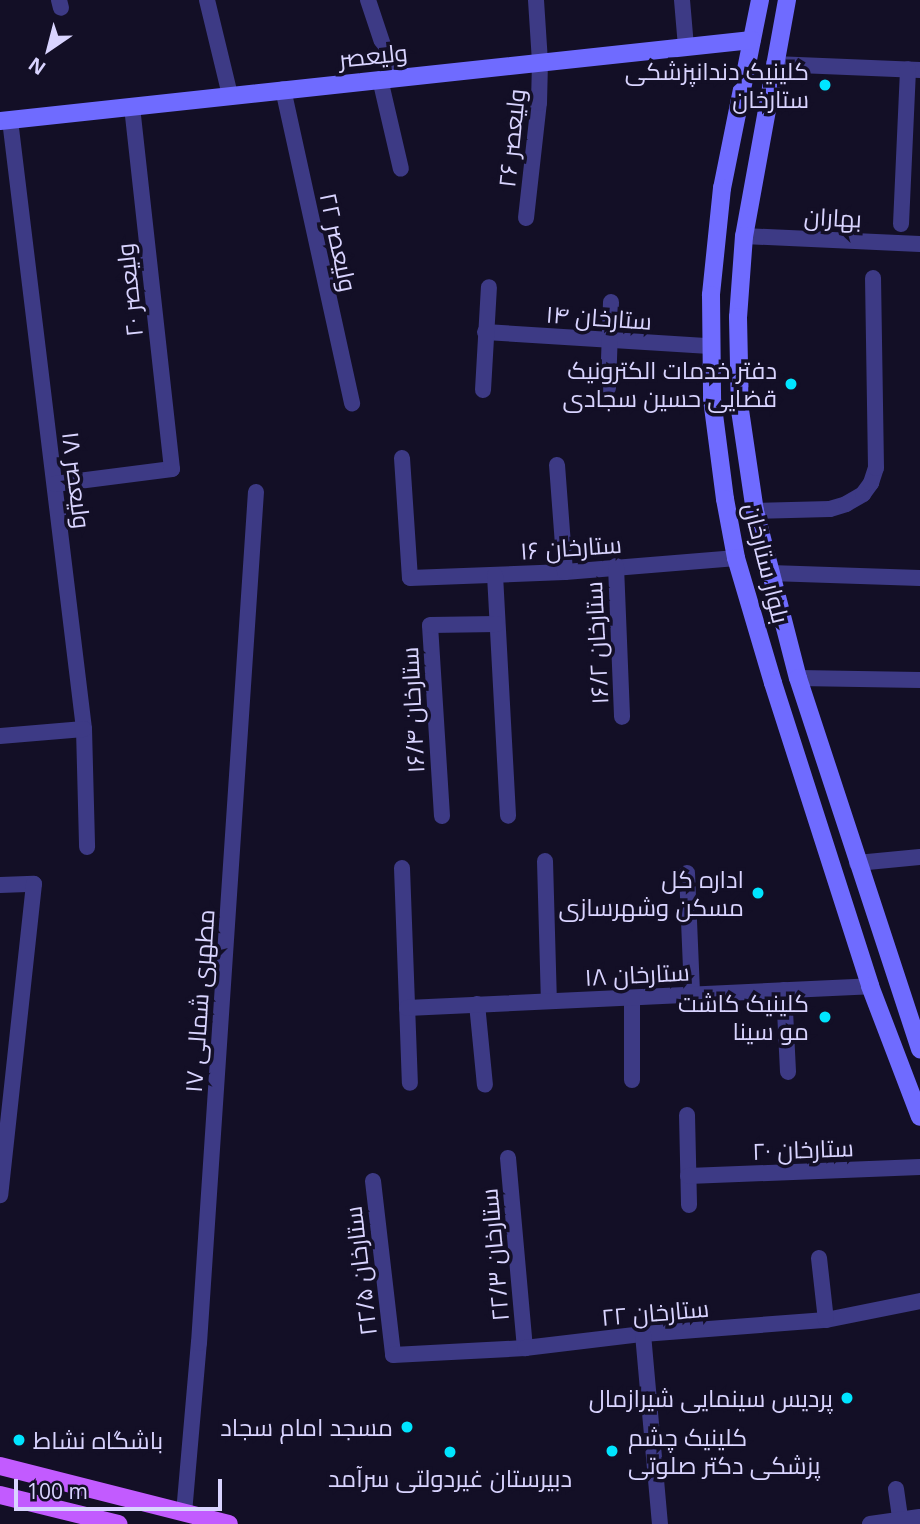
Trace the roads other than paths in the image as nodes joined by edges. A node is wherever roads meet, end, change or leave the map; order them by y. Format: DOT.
graph roads {
  1 [pos="207,0"];
  2 [pos="369,0"];
  3 [pos="536,0"];
  4 [pos="682,0"];
  5 [pos="760,0"];
  6 [pos="786,0"];
  7 [pos="752,40"];
  8 [pos="686,47"];
  9 [pos="540,62"];
  10 [pos="774,64"];
  11 [pos="914,70"];
  12 [pos="387,78"];
  13 [pos="283,89"];
  14 [pos="230,95"];
  15 [pos="132,106"];
  16 [pos="5,121"];
  17 [pos="401,169"];
  18 [pos="526,218"];
  19 [pos="901,224"];
  20 [pos="744,236"];
  21 [pos="920,244"];
  22 [pos="873,278"];
  23 [pos="489,286"];
  24 [pos="611,302"];
  25 [pos="485,332"];
  26 [pos="609,342"];
  27 [pos="710,346"];
  28 [pos="608,388"];
  29 [pos="483,390"];
  30 [pos="352,404"];
  31 [pos="402,458"];
  32 [pos="557,465"];
  33 [pos="55,484"];
  34 [pos="256,492"];
  35 [pos="755,511"];
  36 [pos="736,558"];
  37 [pos="616,566"];
  38 [pos="565,572"];
  39 [pos="770,573"];
  40 [pos="495,575"];
  41 [pos="920,578"];
  42 [pos="497,624"];
  43 [pos="798,678"];
  44 [pos="920,680"];
  45 [pos="622,717"];
  46 [pos="84,729"];
  47 [pos="8,735"];
  48 [pos="442,816"];
  49 [pos="508,816"];
  50 [pos="87,847"];
  51 [pos="920,857"];
  52 [pos="545,861"];
  53 [pos="857,863"];
  54 [pos="402,868"];
  55 [pos="687,873"];
  56 [pos="0,885"];
  57 [pos="870,986"];
  58 [pos="784,990"];
  59 [pos="692,994"];
  60 [pos="632,998"];
  61 [pos="549,1001"];
  62 [pos="477,1004"];
  63 [pos="407,1008"];
  64 [pos="920,1050"];
  65 [pos="788,1072"];
  66 [pos="632,1080"];
  67 [pos="410,1083"];
  68 [pos="485,1085"];
  69 [pos="687,1115"];
  70 [pos="920,1117"];
  71 [pos="508,1158"];
  72 [pos="920,1167"];
  73 [pos="688,1176"];
  74 [pos="373,1181"];
  75 [pos="0,1195"];
  76 [pos="689,1205"];
  77 [pos="819,1258"];
  78 [pos="920,1301"];
  79 [pos="826,1320"];
  80 [pos="643,1334"];
  81 [pos="524,1348"];
  82 [pos="393,1355"];
  83 [pos="0,1466"];
  84 [pos="896,1489"];
  85 [pos="0,1495"];
  86 [pos="184,1513"];
  87 [pos="920,1517"];
  88 [pos="900,1519"];
  89 [pos="118,1524"];
  90 [pos="229,1524"];
  91 [pos="660,1524"];
  92 [pos="870,1524"];
  1 -- 14 [label="street"];
  2 -- 12 [label="street"];
  3 -- 9 [label="street, ۲۶ ولیعصر"];
  4 -- 8 [label="street"];
  5 -- 7 [label="main road, بلوار ستارخان"];
  6 -- 10 [label="main road, بلوار ستارخان"];
  7 -- 8 [label="main road, ولیعصر"];
  7 -- 27 [label="main road, بلوار ستارخان"];
  8 -- 9 [label="main road, ولیعصر"];
  9 -- 12 [label="main road, ولیعصر"];
  9 -- 18 [label="street, ۲۶ ولیعصر"];
  10 -- 11 [label="street"];
  10 -- 20 [label="main road, بلوار ستارخان"];
  11 -- 19 [label="street"];
  12 -- 13 [label="main road, ولیعصر"];
  12 -- 17 [label="street"];
  13 -- 14 [label="main road, ولیعصر"];
  13 -- 30 [label="street, ۲۲ ولیعصر"];
  14 -- 15 [label="main road, ولیعصر"];
  15 -- 16 [label="main road, ولیعصر"];
  15 -- 33 [label="street, ۲۰ ولیعصر"];
  16 -- 33 [label="street, ۱۸ ولیعصر"];
  20 -- 21 [label="street, بهاران"];
  20 -- 35 [label="main road, بلوار ستارخان"];
  22 -- 35 [label="street"];
  23 -- 25 [label="street"];
  24 -- 26 [label="street"];
  25 -- 26 [label="street, ۱۴ ستارخان"];
  25 -- 29 [label="street"];
  26 -- 27 [label="street, ۱۴ ستارخان"];
  26 -- 28 [label="street"];
  27 -- 36 [label="main road, بلوار ستارخان"];
  31 -- 40 [label="street, ۱۶ ستارخان"];
  32 -- 38 [label="street"];
  33 -- 46 [label="street, ۱۸ ولیعصر"];
  34 -- 86 [label="street, ۱۷ مطهری شمالی"];
  35 -- 39 [label="main road, بلوار ستارخان"];
  36 -- 37 [label="street, ۱۶ ستارخان"];
  36 -- 57 [label="main road, بلوار ستارخان"];
  37 -- 38 [label="street, ۱۶ ستارخان"];
  37 -- 45 [label="street, ۱۶/۲ ستارخان"];
  38 -- 40 [label="street, ۱۶ ستارخان"];
  39 -- 41 [label="street"];
  39 -- 43 [label="main road, بلوار ستارخان"];
  40 -- 42 [label="street"];
  42 -- 48 [label="street, ۱۶/۴ ستارخان"];
  42 -- 49 [label="street"];
  43 -- 44 [label="street"];
  43 -- 53 [label="main road, بلوار ستارخان"];
  46 -- 47 [label="street"];
  46 -- 50 [label="street, ۱۸ ولیعصر"];
  51 -- 53 [label="street"];
  52 -- 61 [label="street"];
  53 -- 64 [label="main road, بلوار ستارخان"];
  54 -- 63 [label="street"];
  55 -- 59 [label="street"];
  56 -- 75 [label="street"];
  57 -- 58 [label="street, ۱۸ ستارخان"];
  57 -- 70 [label="main road, بلوار ستارخان"];
  58 -- 59 [label="street, ۱۸ ستارخان"];
  58 -- 65 [label="street"];
  59 -- 60 [label="street, ۱۸ ستارخان"];
  60 -- 61 [label="street, ۱۸ ستارخان"];
  60 -- 66 [label="street"];
  61 -- 62 [label="street, ۱۸ ستارخان"];
  62 -- 63 [label="street, ۱۸ ستارخان"];
  62 -- 68 [label="street"];
  63 -- 67 [label="street"];
  69 -- 73 [label="street"];
  71 -- 81 [label="street, ۲۲/۳ ستارخان"];
  72 -- 73 [label="street, ۲۰ ستارخان"];
  73 -- 76 [label="street"];
  74 -- 82 [label="street, ۲۲/۵ ستارخان"];
  77 -- 79 [label="street"];
  78 -- 79 [label="street, ۲۲ ستارخان"];
  79 -- 80 [label="street, ۲۲ ستارخان"];
  80 -- 81 [label="street, ۲۲ ستارخان"];
  80 -- 91 [label="street"];
  81 -- 82 [label="street, ۲۲ ستارخان"];
  83 -- 86 [label="main road"];
  84 -- 88 [label="street"];
  85 -- 89 [label="main road"];
  86 -- 90 [label="main road"];
  87 -- 88 [label="street"];
  88 -- 92 [label="street"];
}
